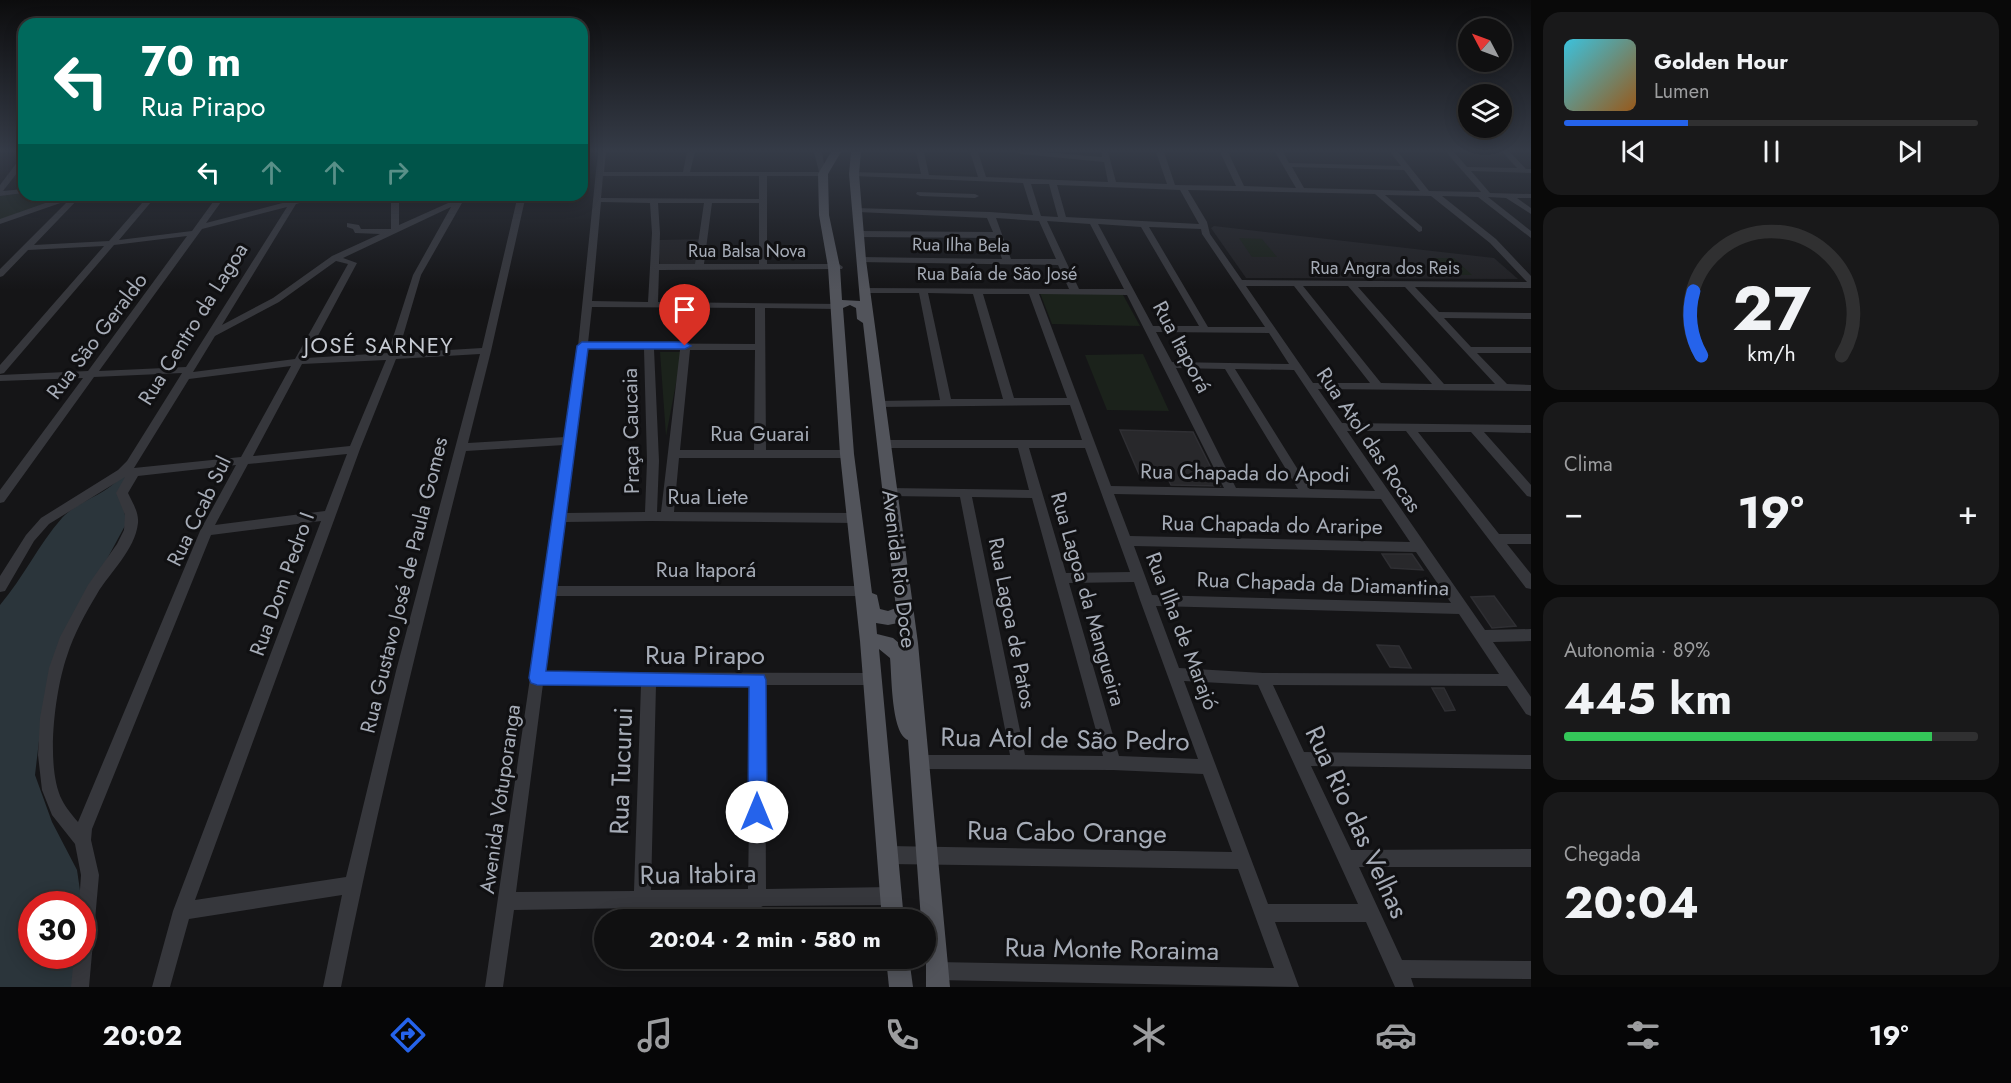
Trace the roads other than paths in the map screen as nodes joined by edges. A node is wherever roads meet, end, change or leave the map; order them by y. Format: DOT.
graph roads {
  1 [pos="824,198"];
  2 [pos="857,198"];
  3 [pos="939,198"];
  4 [pos="1032,198"];
  5 [pos="1057,198"];
  6 [pos="1185,198"];
  7 [pos="1384,198"];
  8 [pos="1436,198"];
  9 [pos="1488,198"];
  10 [pos="1512,198"];
  11 [pos="597,200"];
  12 [pos="60,201"];
  13 [pos="71,201"];
  14 [pos="148,201"];
  15 [pos="218,201"];
  16 [pos="293,201"];
  17 [pos="295,201"];
  18 [pos="394,201"];
  19 [pos="452,201"];
  20 [pos="521,201"];
  21 [pos="654,201"];
  22 [pos="708,201"];
  23 [pos="764,201"];
  24 [pos="858,210"];
  25 [pos="940,211"];
  26 [pos="1531,212"];
  27 [pos="990,214"];
  28 [pos="1040,219"];
  29 [pos="1063,220"];
  30 [pos="0,222"];
  31 [pos="1093,222"];
  32 [pos="350,225"];
  33 [pos="1144,225"];
  34 [pos="1204,227"];
  35 [pos="1419,229"];
  36 [pos="196,230"];
  37 [pos="391,230"];
  38 [pos="860,234"];
  39 [pos="997,235"];
  40 [pos="1531,235"];
  41 [pos="112,243"];
  42 [pos="25,248"];
  43 [pos="335,258"];
  44 [pos="861,260"];
  45 [pos="1008,262"];
  46 [pos="1060,262"];
  47 [pos="835,263"];
  48 [pos="656,267"];
  49 [pos="699,267"];
  50 [pos="763,267"];
  51 [pos="0,274"];
  52 [pos="1531,283"];
  53 [pos="1240,284"];
  54 [pos="1297,284"];
  55 [pos="1351,284"];
  56 [pos="1407,284"];
  57 [pos="865,290"];
  58 [pos="923,290"];
  59 [pos="977,290"];
  60 [pos="1033,291"];
  61 [pos="1074,291"];
  62 [pos="1128,292"];
  63 [pos="586,304"];
  64 [pos="653,304"];
  65 [pos="760,305"];
  66 [pos="837,306"];
  67 [pos="1435,315"];
  68 [pos="1531,316"];
  69 [pos="1149,329"];
  70 [pos="1205,329"];
  71 [pos="1270,330"];
  72 [pos="210,334"];
  73 [pos="582,346"];
  74 [pos="649,346"];
  75 [pos="685,346"];
  76 [pos="760,347"];
  77 [pos="872,350"];
  78 [pos="1468,350"];
  79 [pos="1531,350"];
  80 [pos="486,351"];
  81 [pos="392,357"];
  82 [pos="296,363"];
  83 [pos="1169,365"];
  84 [pos="1228,366"];
  85 [pos="1295,366"];
  86 [pos="0,371"];
  87 [pos="187,373"];
  88 [pos="90,374"];
  89 [pos="0,378"];
  90 [pos="1309,386"];
  91 [pos="1377,386"];
  92 [pos="1441,387"];
  93 [pos="1504,388"];
  94 [pos="1531,388"];
  95 [pos="946,401"];
  96 [pos="1010,401"];
  97 [pos="1074,401"];
  98 [pos="878,404"];
  99 [pos="1338,427"];
  100 [pos="1409,428"];
  101 [pos="1475,429"];
  102 [pos="1531,429"];
  103 [pos="570,441"];
  104 [pos="884,444"];
  105 [pos="1090,444"];
  106 [pos="1023,446"];
  107 [pos="461,447"];
  108 [pos="354,449"];
  109 [pos="653,449"];
  110 [pos="674,454"];
  111 [pos="760,454"];
  112 [pos="847,454"];
  113 [pos="246,460"];
  114 [pos="653,462"];
  115 [pos="128,472"];
  116 [pos="1106,490"];
  117 [pos="889,492"];
  118 [pos="1232,492"];
  119 [pos="964,493"];
  120 [pos="1531,493"];
  121 [pos="1035,494"];
  122 [pos="1307,494"];
  123 [pos="1384,495"];
  124 [pos="0,499"];
  125 [pos="330,515"];
  126 [pos="651,516"];
  127 [pos="667,516"];
  128 [pos="560,518"];
  129 [pos="856,522"];
  130 [pos="206,531"];
  131 [pos="1495,539"];
  132 [pos="1531,540"];
  133 [pos="1125,541"];
  134 [pos="1419,547"];
  135 [pos="1138,577"];
  136 [pos="1060,578"];
  137 [pos="1531,584"];
  138 [pos="0,587"];
  139 [pos="548,591"];
  140 [pos="863,591"];
  141 [pos="1147,600"];
  142 [pos="1461,609"];
  143 [pos="905,611"];
  144 [pos="1531,635"];
  145 [pos="1481,636"];
  146 [pos="869,641"];
  147 [pos="1175,674"];
  148 [pos="537,678"];
  149 [pos="649,678"];
  150 [pos="872,679"];
  151 [pos="1263,679"];
  152 [pos="758,680"];
  153 [pos="1511,680"];
  154 [pos="1531,709"];
  155 [pos="917,741"];
  156 [pos="1301,759"];
  157 [pos="919,762"];
  158 [pos="1019,762"];
  159 [pos="1531,762"];
  160 [pos="1113,763"];
  161 [pos="1210,767"];
  162 [pos="83,840"];
  163 [pos="888,855"];
  164 [pos="927,855"];
  165 [pos="1531,858"];
  166 [pos="1347,859"];
  167 [pos="1245,861"];
  168 [pos="353,885"];
  169 [pos="891,896"];
  170 [pos="757,900"];
  171 [pos="505,901"];
  172 [pos="642,901"];
  173 [pos="892,909"];
  174 [pos="182,912"];
  175 [pos="1370,912"];
  176 [pos="1264,913"];
  177 [pos="899,969"];
  178 [pos="1397,969"];
  179 [pos="1531,970"];
  180 [pos="937,979"];
  181 [pos="1288,983"];
  182 [pos="80,987"];
  183 [pos="161,987"];
  184 [pos="332,987"];
  185 [pos="494,987"];
  186 [pos="901,987"];
  187 [pos="1405,987"];
  1 -- 47 [label="main road, Avenida Rio Doce"];
  2 -- 24 [label="main road, Avenida Rio Doce"];
  3 -- 25 [label="street"];
  4 -- 28 [label="street"];
  5 -- 29 [label="street"];
  6 -- 34 [label="street, Rua Atol das Rocas"];
  7 -- 35 [label="street"];
  8 -- 52 [label="street"];
  9 -- 40 [label="street"];
  10 -- 26 [label="street"];
  11 -- 21 [label="street"];
  11 -- 63 [label="street, Avenida Votuporanga"];
  12 -- 30 [label="street"];
  13 -- 42 [label="street"];
  14 -- 41 [label="street"];
  15 -- 36 [label="street, Rua São Geraldo"];
  16 -- 36 [label="street"];
  17 -- 72 [label="street, Rua Centro da Lagoa"];
  18 -- 37 [label="street"];
  19 -- 37 [label="street"];
  19 -- 81 [label="street, Rua Dom Pedro I"];
  20 -- 80 [label="street, Rua Gustavo José de Paula Gomes"];
  21 -- 22 [label="street"];
  21 -- 48 [label="street"];
  22 -- 23 [label="street"];
  22 -- 49 [label="street"];
  23 -- 50 [label="street"];
  24 -- 25 [label="street"];
  24 -- 38 [label="main road, Avenida Rio Doce"];
  25 -- 27 [label="street"];
  27 -- 28 [label="street"];
  27 -- 39 [label="street"];
  28 -- 29 [label="street"];
  28 -- 46 [label="street"];
  29 -- 31 [label="street"];
  31 -- 33 [label="street"];
  31 -- 62 [label="street, Rua Itaporá"];
  32 -- 37 [label="street"];
  33 -- 34 [label="street"];
  33 -- 70 [label="street"];
  34 -- 53 [label="street, Rua Atol das Rocas"];
  36 -- 41 [label="street"];
  36 -- 88 [label="street, Rua São Geraldo"];
  37 -- 43 [label="street"];
  38 -- 39 [label="street"];
  38 -- 44 [label="main road, Avenida Rio Doce"];
  39 -- 45 [label="street"];
  41 -- 42 [label="street"];
  41 -- 86 [label="street"];
  42 -- 51 [label="street"];
  43 -- 72 [label="street"];
  43 -- 82 [label="street, Rua Ccab Sul"];
  44 -- 45 [label="street, Rua Ilha Bela"];
  44 -- 57 [label="main road, Avenida Rio Doce"];
  45 -- 46 [label="street, Rua Ilha Bela"];
  46 -- 61 [label="street"];
  47 -- 50 [label="street, Rua Balsa Nova"];
  47 -- 57 [label="main road"];
  47 -- 66 [label="main road, Avenida Rio Doce"];
  48 -- 49 [label="street, Rua Balsa Nova"];
  48 -- 64 [label="street"];
  49 -- 50 [label="street, Rua Balsa Nova"];
  52 -- 56 [label="street, Rua Angra dos Reis"];
  53 -- 54 [label="street, Rua Angra dos Reis"];
  53 -- 71 [label="street, Rua Atol das Rocas"];
  54 -- 55 [label="street, Rua Angra dos Reis"];
  54 -- 91 [label="street"];
  55 -- 56 [label="street, Rua Angra dos Reis"];
  55 -- 92 [label="street"];
  56 -- 67 [label="street"];
  57 -- 58 [label="street, Rua Baía de São José"];
  57 -- 77 [label="main road, Avenida Rio Doce"];
  58 -- 59 [label="street, Rua Baía de São José"];
  58 -- 95 [label="street"];
  59 -- 60 [label="street, Rua Baía de São José"];
  59 -- 96 [label="street"];
  60 -- 61 [label="street, Rua Baía de São José"];
  60 -- 97 [label="street, Rua Ilha de Marajó"];
  61 -- 62 [label="street, Rua Baía de São José"];
  62 -- 69 [label="street, Rua Itaporá"];
  63 -- 64 [label="street"];
  63 -- 73 [label="street, Avenida Votuporanga"];
  64 -- 65 [label="street"];
  65 -- 66 [label="street"];
  65 -- 76 [label="street"];
  66 -- 77 [label="main road"];
  66 -- 112 [label="main road, Avenida Rio Doce"];
  67 -- 68 [label="street"];
  67 -- 78 [label="street"];
  69 -- 70 [label="street"];
  69 -- 83 [label="street, Rua Itaporá"];
  70 -- 71 [label="street"];
  71 -- 85 [label="street, Rua Atol das Rocas"];
  72 -- 87 [label="street, Rua Centro da Lagoa"];
  73 -- 74 [label="street"];
  73 -- 103 [label="street, Avenida Votuporanga"];
  74 -- 75 [label="street"];
  74 -- 109 [label="street, Praça Caucaia"];
  75 -- 76 [label="street"];
  75 -- 110 [label="street, Praça Caucaia"];
  76 -- 111 [label="street"];
  77 -- 98 [label="main road, Avenida Rio Doce"];
  78 -- 79 [label="street"];
  78 -- 93 [label="street"];
  80 -- 81 [label="street"];
  80 -- 107 [label="street, Rua Gustavo José de Paula Gomes"];
  81 -- 82 [label="street"];
  81 -- 108 [label="street, Rua Dom Pedro I"];
  82 -- 87 [label="street"];
  82 -- 113 [label="street, Rua Ccab Sul"];
  83 -- 84 [label="street"];
  83 -- 118 [label="street, Rua Itaporá"];
  84 -- 85 [label="street"];
  84 -- 122 [label="street"];
  85 -- 90 [label="street, Rua Atol das Rocas"];
  87 -- 88 [label="street"];
  87 -- 115 [label="street, Rua Centro da Lagoa"];
  88 -- 89 [label="street"];
  88 -- 124 [label="street, Rua São Geraldo"];
  90 -- 91 [label="street"];
  90 -- 99 [label="street, Rua Atol das Rocas"];
  91 -- 92 [label="street"];
  92 -- 93 [label="street"];
  93 -- 94 [label="street"];
  95 -- 96 [label="street"];
  95 -- 98 [label="street"];
  96 -- 97 [label="street"];
  97 -- 105 [label="street, Rua Ilha de Marajó"];
  98 -- 104 [label="main road, Avenida Rio Doce"];
  99 -- 100 [label="street"];
  99 -- 123 [label="street, Rua Atol das Rocas"];
  100 -- 101 [label="street"];
  100 -- 131 [label="street"];
  101 -- 102 [label="street"];
  101 -- 120 [label="street"];
  103 -- 107 [label="street"];
  103 -- 128 [label="street, Avenida Votuporanga"];
  104 -- 106 [label="street"];
  104 -- 117 [label="main road, Avenida Rio Doce"];
  105 -- 106 [label="street"];
  105 -- 116 [label="street, Rua Ilha de Marajó"];
  106 -- 121 [label="street, Rua Lagoa da Mangueira"];
  107 -- 168 [label="street, Rua Gustavo José de Paula Gomes"];
  108 -- 113 [label="street"];
  108 -- 125 [label="street, Rua Dom Pedro I"];
  109 -- 110 [label="street"];
  109 -- 114 [label="street, Praça Caucaia"];
  110 -- 111 [label="street, Rua Guarai"];
  110 -- 114 [label="street"];
  110 -- 127 [label="street, Praça Caucaia"];
  111 -- 112 [label="street, Rua Guarai"];
  112 -- 129 [label="main road, Avenida Rio Doce"];
  113 -- 115 [label="street"];
  113 -- 130 [label="street, Rua Ccab Sul"];
  114 -- 126 [label="street, Praça Caucaia"];
  115 -- 138 [label="street"];
  115 -- 162 [label="street, Rua Centro da Lagoa"];
  116 -- 118 [label="street, Rua Chapada do Apodi"];
  116 -- 133 [label="street, Rua Ilha de Marajó"];
  117 -- 119 [label="street"];
  117 -- 143 [label="main road, Avenida Rio Doce"];
  118 -- 122 [label="street, Rua Chapada do Apodi"];
  119 -- 121 [label="street"];
  119 -- 158 [label="street, Rua Lagoa de Patos"];
  121 -- 136 [label="street, Rua Lagoa da Mangueira"];
  122 -- 123 [label="street, Rua Chapada do Apodi"];
  123 -- 134 [label="street, Rua Atol das Rocas"];
  125 -- 130 [label="street"];
  125 -- 174 [label="street, Rua Dom Pedro I"];
  126 -- 127 [label="street, Rua Liete"];
  126 -- 128 [label="street, Rua Liete"];
  127 -- 129 [label="street, Rua Liete"];
  128 -- 139 [label="street, Avenida Votuporanga"];
  129 -- 140 [label="main road, Avenida Rio Doce"];
  129 -- 143 [label="main road"];
  130 -- 162 [label="street, Rua Ccab Sul"];
  131 -- 132 [label="street"];
  131 -- 137 [label="street"];
  133 -- 134 [label="street, Rua Chapada do Araripe"];
  133 -- 135 [label="street, Rua Ilha de Marajó"];
  134 -- 142 [label="street, Rua Atol das Rocas"];
  135 -- 136 [label="street"];
  135 -- 141 [label="street, Rua Ilha de Marajó"];
  136 -- 160 [label="street, Rua Lagoa da Mangueira"];
  139 -- 140 [label="street, Rua Itaporá"];
  139 -- 148 [label="street, Avenida Votuporanga"];
  140 -- 146 [label="main road, Avenida Rio Doce"];
  141 -- 142 [label="street, Rua Chapada da Diamantina"];
  141 -- 147 [label="street, Rua Ilha de Marajó"];
  142 -- 145 [label="street, Rua Atol das Rocas"];
  143 -- 155 [label="main road, Avenida Rio Doce"];
  144 -- 145 [label="street"];
  145 -- 153 [label="street, Rua Atol das Rocas"];
  146 -- 150 [label="main road, Avenida Rio Doce"];
  146 -- 155 [label="main road"];
  147 -- 151 [label="street"];
  147 -- 161 [label="street, Rua Ilha de Marajó"];
  148 -- 149 [label="street, Rua Pirapo"];
  148 -- 171 [label="street, Avenida Votuporanga"];
  149 -- 152 [label="street, Rua Pirapo"];
  149 -- 172 [label="street, Rua Tucurui"];
  150 -- 152 [label="street, Rua Pirapo"];
  150 -- 163 [label="main road, Avenida Rio Doce"];
  151 -- 153 [label="street"];
  151 -- 156 [label="street, Rua Rio das Velhas"];
  152 -- 170 [label="street"];
  153 -- 154 [label="street, Rua Atol das Rocas"];
  155 -- 157 [label="main road, Avenida Rio Doce"];
  156 -- 159 [label="street"];
  156 -- 166 [label="street, Rua Rio das Velhas"];
  157 -- 158 [label="street, Rua Atol de São Pedro"];
  157 -- 164 [label="main road, Avenida Rio Doce"];
  158 -- 160 [label="street, Rua Atol de São Pedro"];
  160 -- 161 [label="street, Rua Atol de São Pedro"];
  161 -- 167 [label="street, Rua Ilha de Marajó"];
  162 -- 182 [label="street"];
  163 -- 164 [label="street, Rua Cabo Orange"];
  163 -- 169 [label="main road, Avenida Rio Doce"];
  164 -- 167 [label="street, Rua Cabo Orange"];
  164 -- 180 [label="main road, Avenida Rio Doce"];
  165 -- 166 [label="street"];
  166 -- 175 [label="street, Rua Rio das Velhas"];
  167 -- 176 [label="street, Rua Ilha de Marajó"];
  168 -- 174 [label="street"];
  168 -- 184 [label="street, Rua Gustavo José de Paula Gomes"];
  169 -- 170 [label="street, Rua Itabira"];
  169 -- 173 [label="main road, Avenida Rio Doce"];
  170 -- 172 [label="street, Rua Itabira"];
  171 -- 172 [label="street, Rua Itabira"];
  171 -- 185 [label="street, Avenida Votuporanga"];
  174 -- 183 [label="street, Rua Dom Pedro I"];
  175 -- 176 [label="street"];
  175 -- 178 [label="street, Rua Rio das Velhas"];
  176 -- 181 [label="street, Rua Ilha de Marajó"];
  177 -- 186 [label="main road"];
  178 -- 179 [label="street"];
  178 -- 187 [label="street, Rua Rio das Velhas"];
  180 -- 181 [label="street, Rua Monte Roraima"];
}
